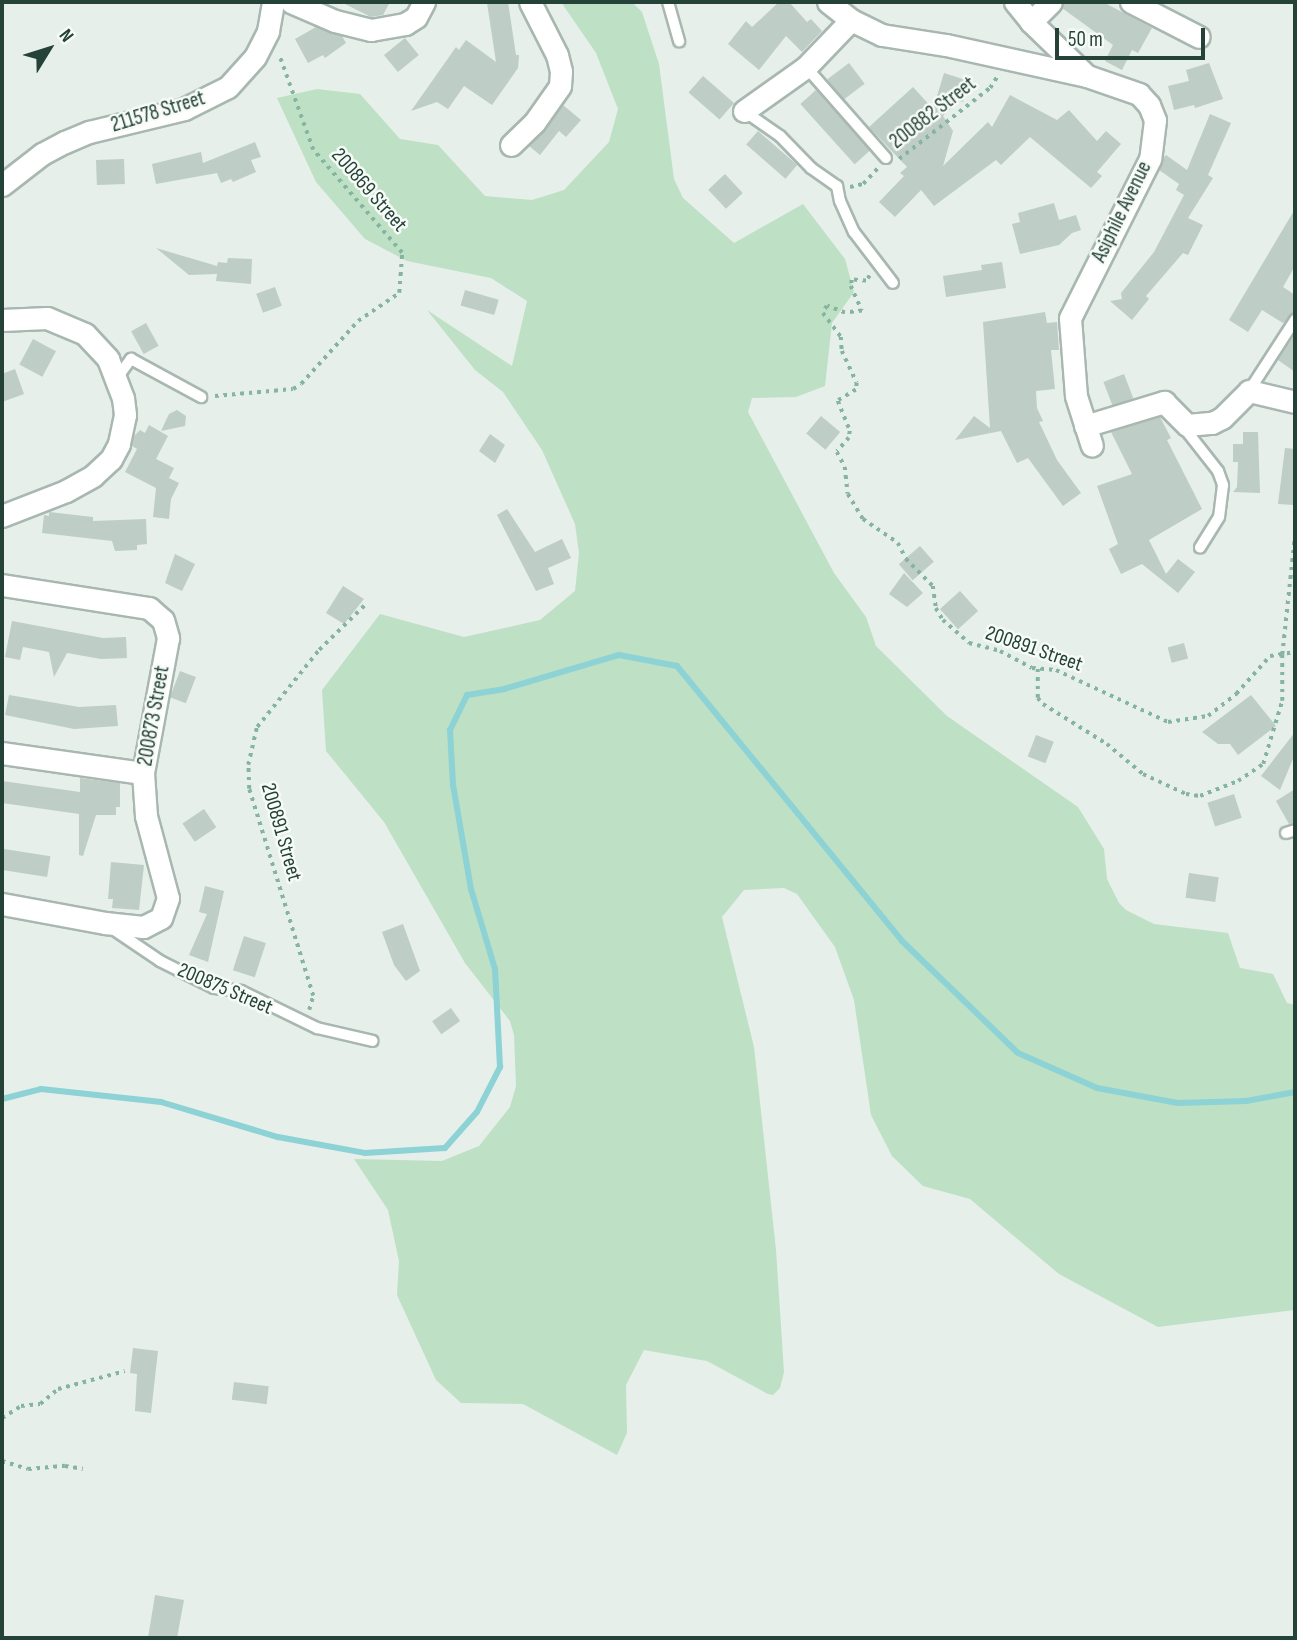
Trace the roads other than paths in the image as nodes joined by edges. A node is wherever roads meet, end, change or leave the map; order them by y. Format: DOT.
graph roads {
  1 [pos="273,2"];
  2 [pos="291,2"];
  3 [pos="424,2"];
  4 [pos="530,2"];
  5 [pos="668,2"];
  6 [pos="828,2"];
  7 [pos="1015,2"];
  8 [pos="1051,2"];
  9 [pos="1131,2"];
  10 [pos="850,20"];
  11 [pos="1031,22"];
  12 [pos="1199,37"];
  13 [pos="679,41"];
  14 [pos="806,67"];
  15 [pos="1087,76"];
  16 [pos="744,111"];
  17 [pos="512,145"];
  18 [pos="886,158"];
  19 [pos="2,185"];
  20 [pos="893,283"];
  21 [pos="2,320"];
  22 [pos="1295,320"];
  23 [pos="117,378"];
  24 [pos="1249,391"];
  25 [pos="201,397"];
  26 [pos="1295,402"];
  27 [pos="1187,425"];
  28 [pos="2,516"];
  29 [pos="1200,548"];
  30 [pos="2,585"];
  31 [pos="2,753"];
  32 [pos="143,773"];
  33 [pos="2,905"];
  34 [pos="105,923"];
  35 [pos="373,1041"];
  1 -- 19 [label="street, 211578 Street"];
  2 -- 3 [label="street"];
  4 -- 17 [label="street"];
  5 -- 13 [label="lane"];
  6 -- 10 [label="street, Asiphile Avenue"];
  7 -- 11 [label="street"];
  8 -- 11 [label="street"];
  9 -- 12 [label="street"];
  10 -- 14 [label="street"];
  10 -- 15 [label="street, Asiphile Avenue"];
  11 -- 15 [label="street"];
  14 -- 16 [label="street"];
  14 -- 18 [label="lane"];
  15 -- 27 [label="street, Asiphile Avenue"];
  16 -- 20 [label="lane"];
  21 -- 23 [label="street"];
  22 -- 24 [label="lane"];
  23 -- 25 [label="lane"];
  23 -- 28 [label="street"];
  24 -- 26 [label="street"];
  24 -- 27 [label="street"];
  27 -- 29 [label="lane"];
  30 -- 32 [label="street, 200873 Street"];
  31 -- 32 [label="street"];
  32 -- 34 [label="street, 200873 Street"];
  33 -- 34 [label="street, 200875 Street"];
  34 -- 35 [label="lane, 200875 Street"];
}
